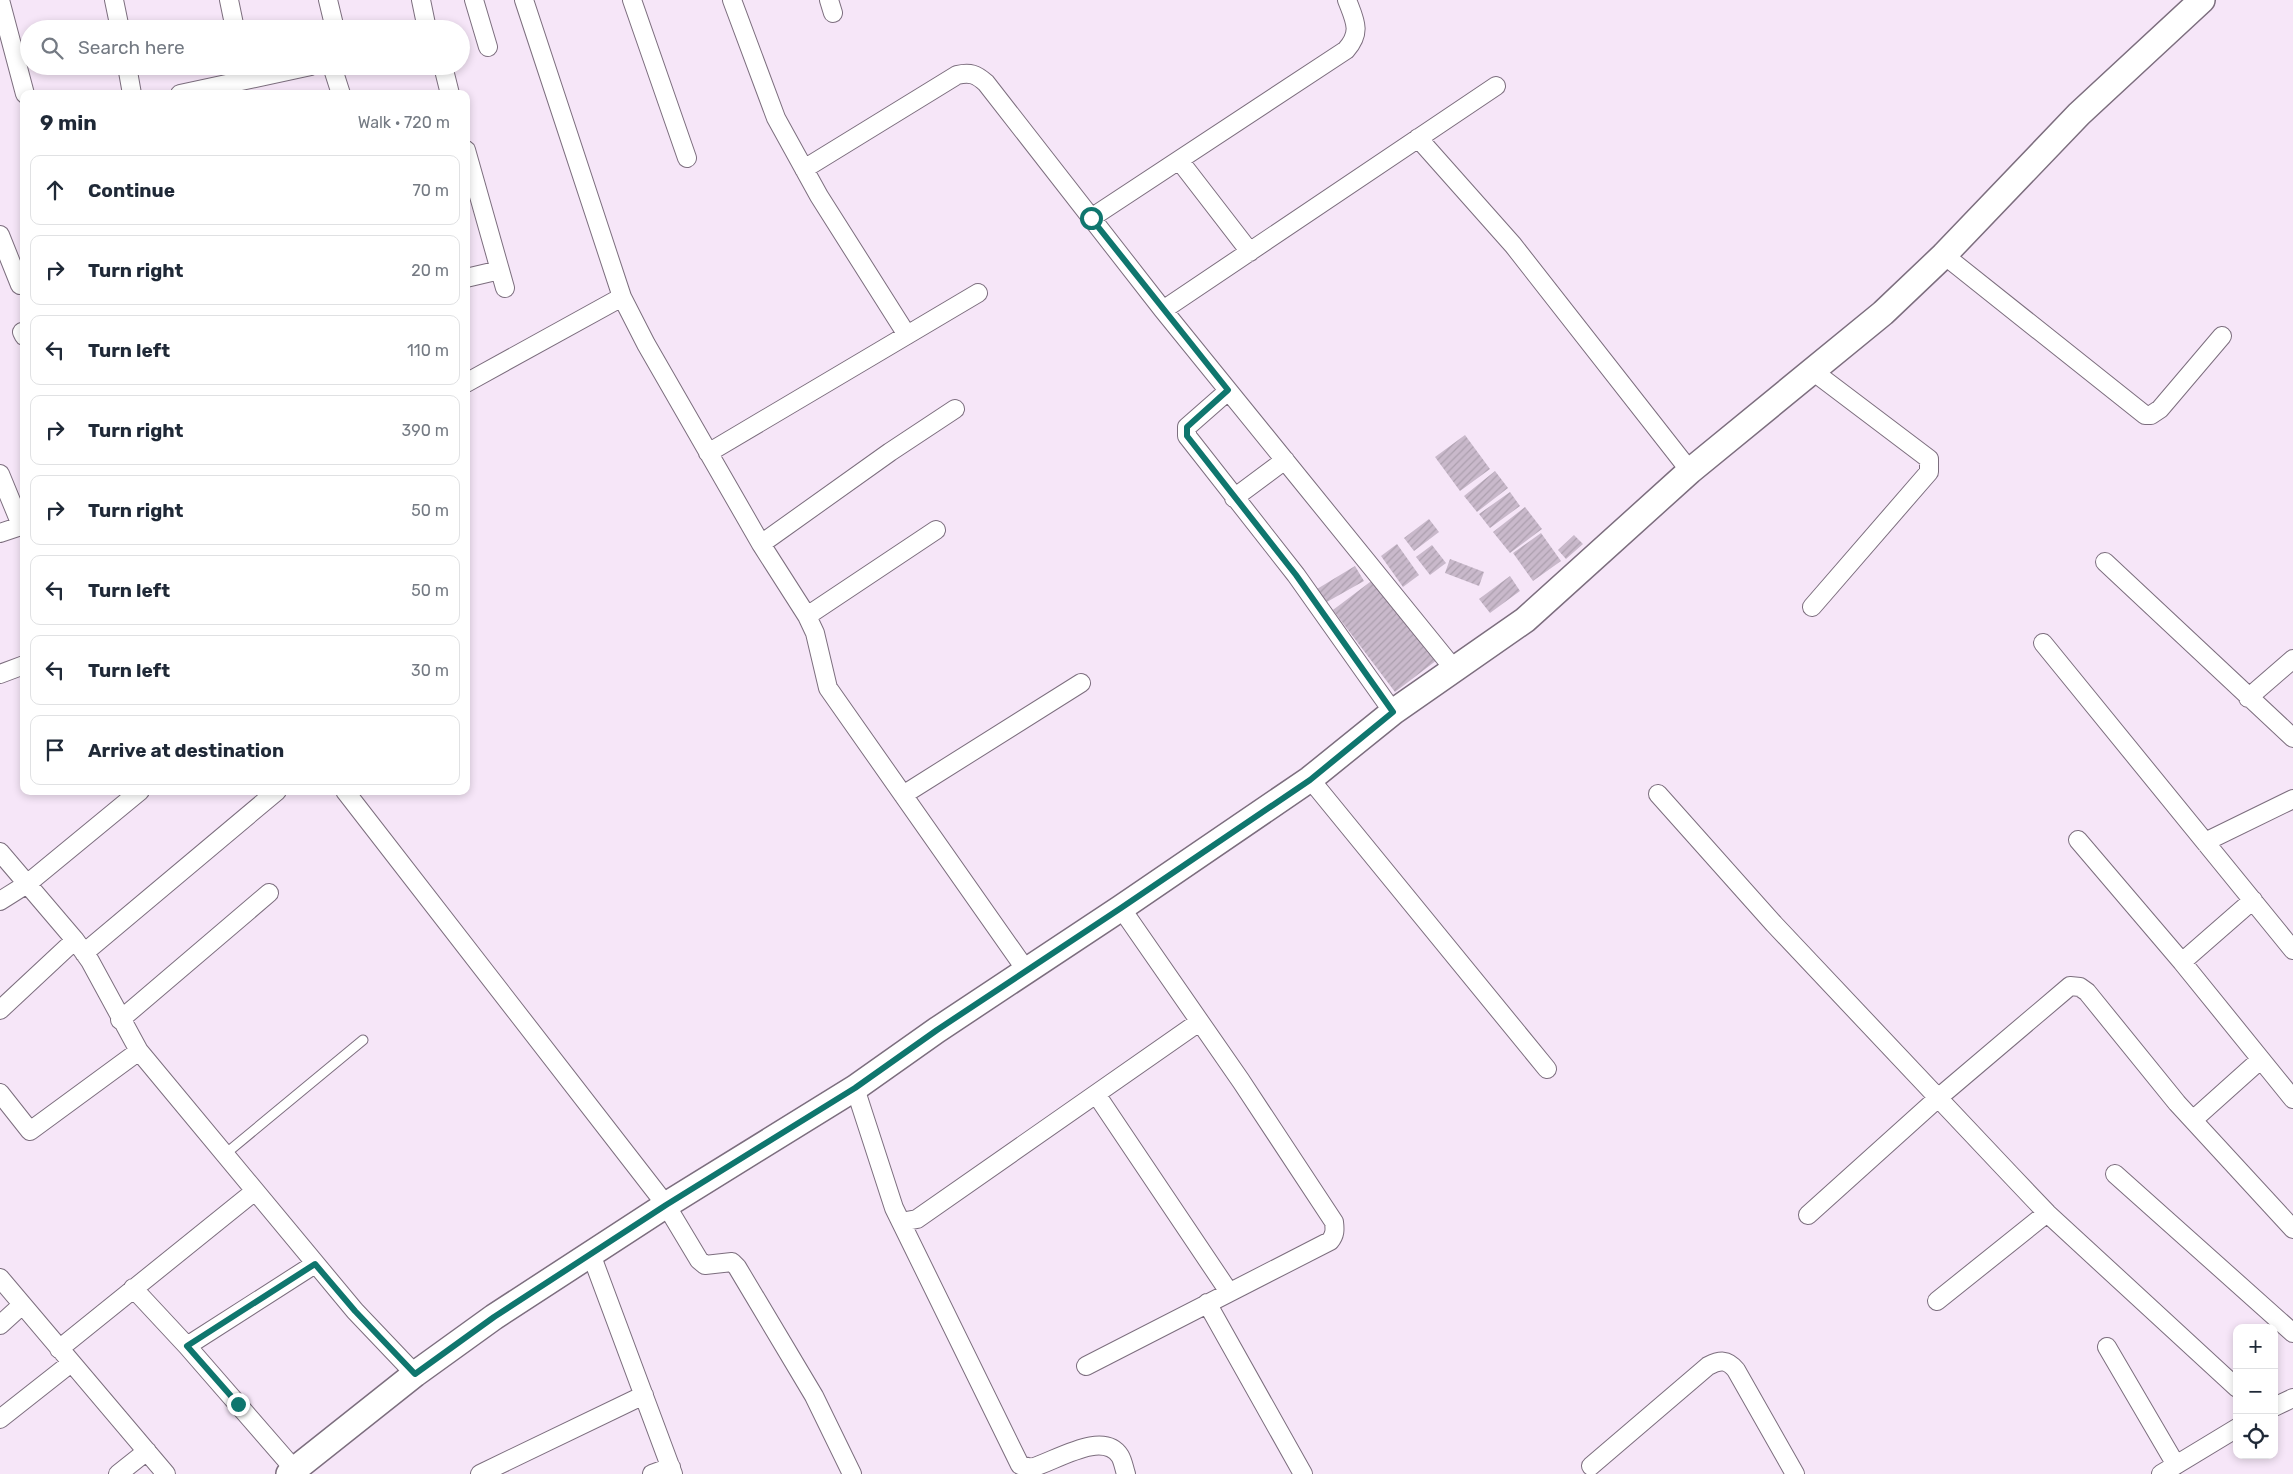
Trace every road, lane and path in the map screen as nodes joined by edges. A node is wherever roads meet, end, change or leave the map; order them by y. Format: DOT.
graph roads {
  1 [pos="0,0"];
  2 [pos="114,0"];
  3 [pos="228,0"];
  4 [pos="328,0"];
  5 [pos="421,0"];
  6 [pos="474,0"];
  7 [pos="524,0"];
  8 [pos="632,0"];
  9 [pos="732,0"];
  10 [pos="1347,0"];
  11 [pos="2202,0"];
  12 [pos="118,20"];
  13 [pos="233,20"];
  14 [pos="333,20"];
  15 [pos="425,20"];
  16 [pos="488,47"];
  17 [pos="20,72"];
  18 [pos="21,75"];
  19 [pos="129,75"];
  20 [pos="268,75"];
  21 [pos="335,75"];
  22 [pos="445,75"];
  23 [pos="239,81"];
  24 [pos="1496,86"];
  25 [pos="25,90"];
  26 [pos="131,90"];
  27 [pos="198,90"];
  28 [pos="340,90"];
  29 [pos="449,90"];
  30 [pos="1418,138"];
  31 [pos="687,158"];
  32 [pos="1179,160"];
  33 [pos="804,169"];
  34 [pos="470,177"];
  35 [pos="1091,218"];
  36 [pos="0,235"];
  37 [pos="1250,252"];
  38 [pos="1944,255"];
  39 [pos="500,270"];
  40 [pos="470,277"];
  41 [pos="20,285"];
  42 [pos="505,288"];
  43 [pos="978,293"];
  44 [pos="622,298"];
  45 [pos="1163,310"];
  46 [pos="907,335"];
  47 [pos="2222,336"];
  48 [pos="1814,372"];
  49 [pos="470,381"];
  50 [pos="1228,390"];
  51 [pos="954,409"];
  52 [pos="708,453"];
  53 [pos="1285,460"];
  54 [pos="1690,471"];
  55 [pos="0,474"];
  56 [pos="1234,498"];
  57 [pos="20,520"];
  58 [pos="20,526"];
  59 [pos="936,530"];
  60 [pos="0,533"];
  61 [pos="761,544"];
  62 [pos="2105,562"];
  63 [pos="1812,607"];
  64 [pos="807,616"];
  65 [pos="2043,643"];
  66 [pos="2293,659"];
  67 [pos="20,666"];
  68 [pos="1454,669"];
  69 [pos="0,674"];
  70 [pos="1081,683"];
  71 [pos="2248,698"];
  72 [pos="1393,712"];
  73 [pos="2293,738"];
  74 [pos="1310,780"];
  75 [pos="1658,794"];
  76 [pos="135,795"];
  77 [pos="272,795"];
  78 [pos="348,795"];
  79 [pos="904,795"];
  80 [pos="2293,799"];
  81 [pos="2078,840"];
  82 [pos="2205,842"];
  83 [pos="0,852"];
  84 [pos="27,884"];
  85 [pos="269,893"];
  86 [pos="2252,900"];
  87 [pos="0,901"];
  88 [pos="1121,908"];
  89 [pos="80,946"];
  90 [pos="2293,950"];
  91 [pos="2182,962"];
  92 [pos="1026,970"];
  93 [pos="0,1010"];
  94 [pos="120,1020"];
  95 [pos="1199,1022"];
  96 [pos="363,1040"];
  97 [pos="139,1051"];
  98 [pos="2260,1060"];
  99 [pos="1547,1069"];
  100 [pos="855,1088"];
  101 [pos="0,1093"];
  102 [pos="2291,1093"];
  103 [pos="1096,1094"];
  104 [pos="1938,1098"];
  105 [pos="2192,1120"];
  106 [pos="224,1155"];
  107 [pos="2115,1174"];
  108 [pos="255,1192"];
  109 [pos="666,1205"];
  110 [pos="2047,1213"];
  111 [pos="1808,1215"];
  112 [pos="901,1222"];
  113 [pos="2293,1229"];
  114 [pos="591,1254"];
  115 [pos="315,1264"];
  116 [pos="0,1278"];
  117 [pos="133,1288"];
  118 [pos="1229,1292"];
  119 [pos="1937,1301"];
  120 [pos="1207,1303"];
  121 [pos="22,1304"];
  122 [pos="0,1325"];
  123 [pos="2293,1333"];
  124 [pos="187,1346"];
  125 [pos="2107,1347"];
  126 [pos="59,1349"];
  127 [pos="71,1363"];
  128 [pos="1086,1366"];
  129 [pos="415,1374"];
  130 [pos="2233,1384"];
  131 [pos="644,1395"];
  132 [pos="2293,1398"];
  133 [pos="2278,1405"];
  134 [pos="0,1419"];
  135 [pos="2233,1430"];
  136 [pos="147,1451"];
  137 [pos="1591,1466"];
  138 [pos="672,1470"];
  139 [pos="2169,1470"];
  140 [pos="1024,1471"];
  141 [pos="291,1472"];
  142 [pos="118,1474"];
  143 [pos="166,1474"];
  144 [pos="480,1474"];
  145 [pos="652,1474"];
  146 [pos="852,1474"];
  147 [pos="1126,1474"];
  148 [pos="1303,1474"];
  149 [pos="1795,1474"];
  1 -- 17 [label="street"];
  2 -- 12 [label="street"];
  3 -- 13 [label="street"];
  4 -- 14 [label="street"];
  5 -- 15 [label="street"];
  6 -- 16 [label="street"];
  7 -- 44 [label="street"];
  8 -- 31 [label="street"];
  9 -- 33 [label="street"];
  10 -- 32 [label="street"];
  11 -- 38 [label="street"];
  18 -- 25 [label="street"];
  19 -- 26 [label="street"];
  20 -- 23 [label="street"];
  21 -- 28 [label="street"];
  22 -- 29 [label="street"];
  23 -- 27 [label="street"];
  24 -- 30 [label="street"];
  30 -- 37 [label="street"];
  30 -- 54 [label="street"];
  32 -- 35 [label="street"];
  32 -- 37 [label="street"];
  33 -- 35 [label="street"];
  33 -- 46 [label="street"];
  34 -- 39 [label="street"];
  35 -- 45 [label="street"];
  36 -- 41 [label="street"];
  37 -- 45 [label="street"];
  38 -- 47 [label="street"];
  38 -- 48 [label="street"];
  39 -- 40 [label="street"];
  39 -- 42 [label="street"];
  43 -- 46 [label="street"];
  44 -- 49 [label="street"];
  44 -- 52 [label="street"];
  45 -- 50 [label="street"];
  46 -- 52 [label="street"];
  48 -- 54 [label="street"];
  48 -- 63 [label="street"];
  50 -- 53 [label="street"];
  50 -- 56 [label="street"];
  51 -- 61 [label="street"];
  52 -- 61 [label="street"];
  53 -- 56 [label="street"];
  53 -- 68 [label="street"];
  54 -- 68 [label="street"];
  55 -- 57 [label="street"];
  56 -- 72 [label="street"];
  58 -- 60 [label="street"];
  59 -- 64 [label="street"];
  61 -- 64 [label="street"];
  62 -- 71 [label="street"];
  64 -- 79 [label="street"];
  65 -- 82 [label="street"];
  66 -- 71 [label="street"];
  67 -- 69 [label="street"];
  68 -- 72 [label="street"];
  70 -- 79 [label="street"];
  71 -- 73 [label="street"];
  72 -- 74 [label="street"];
  74 -- 88 [label="street"];
  74 -- 99 [label="street"];
  75 -- 104 [label="street"];
  76 -- 84 [label="street"];
  77 -- 89 [label="street"];
  78 -- 109 [label="street"];
  79 -- 92 [label="street"];
  80 -- 82 [label="street"];
  81 -- 91 [label="street"];
  82 -- 86 [label="street"];
  83 -- 84 [label="street"];
  84 -- 87 [label="street"];
  84 -- 89 [label="street"];
  85 -- 94 [label="street"];
  86 -- 90 [label="street"];
  86 -- 91 [label="street"];
  88 -- 92 [label="street"];
  88 -- 95 [label="street"];
  89 -- 93 [label="street"];
  89 -- 94 [label="street"];
  91 -- 98 [label="street"];
  92 -- 100 [label="street"];
  94 -- 97 [label="street"];
  95 -- 103 [label="street"];
  95 -- 118 [label="street"];
  96 -- 106 [label="lane"];
  97 -- 101 [label="street"];
  97 -- 106 [label="street"];
  98 -- 102 [label="street"];
  98 -- 105 [label="street"];
  100 -- 109 [label="street"];
  100 -- 112 [label="street"];
  103 -- 112 [label="street"];
  103 -- 118 [label="street"];
  104 -- 105 [label="street"];
  104 -- 110 [label="street"];
  104 -- 111 [label="street"];
  105 -- 113 [label="street"];
  106 -- 108 [label="street"];
  107 -- 123 [label="street"];
  108 -- 115 [label="street"];
  108 -- 117 [label="street"];
  109 -- 114 [label="street"];
  109 -- 146 [label="street"];
  110 -- 119 [label="street"];
  110 -- 130 [label="street"];
  112 -- 140 [label="street"];
  114 -- 129 [label="street"];
  114 -- 131 [label="street"];
  115 -- 124 [label="street"];
  115 -- 129 [label="street"];
  116 -- 121 [label="street"];
  117 -- 124 [label="street"];
  117 -- 126 [label="street"];
  118 -- 120 [label="street"];
  120 -- 128 [label="street"];
  120 -- 148 [label="street"];
  121 -- 122 [label="street"];
  121 -- 126 [label="street"];
  124 -- 141 [label="street"];
  125 -- 139 [label="street"];
  126 -- 127 [label="street"];
  127 -- 134 [label="street"];
  127 -- 136 [label="street"];
  129 -- 141 [label="street"];
  131 -- 138 [label="street"];
  131 -- 144 [label="street"];
  132 -- 133 [label="street"];
  135 -- 139 [label="street"];
  136 -- 142 [label="street"];
  136 -- 143 [label="street"];
  137 -- 149 [label="street"];
  138 -- 145 [label="street"];
  140 -- 147 [label="street"];
}
